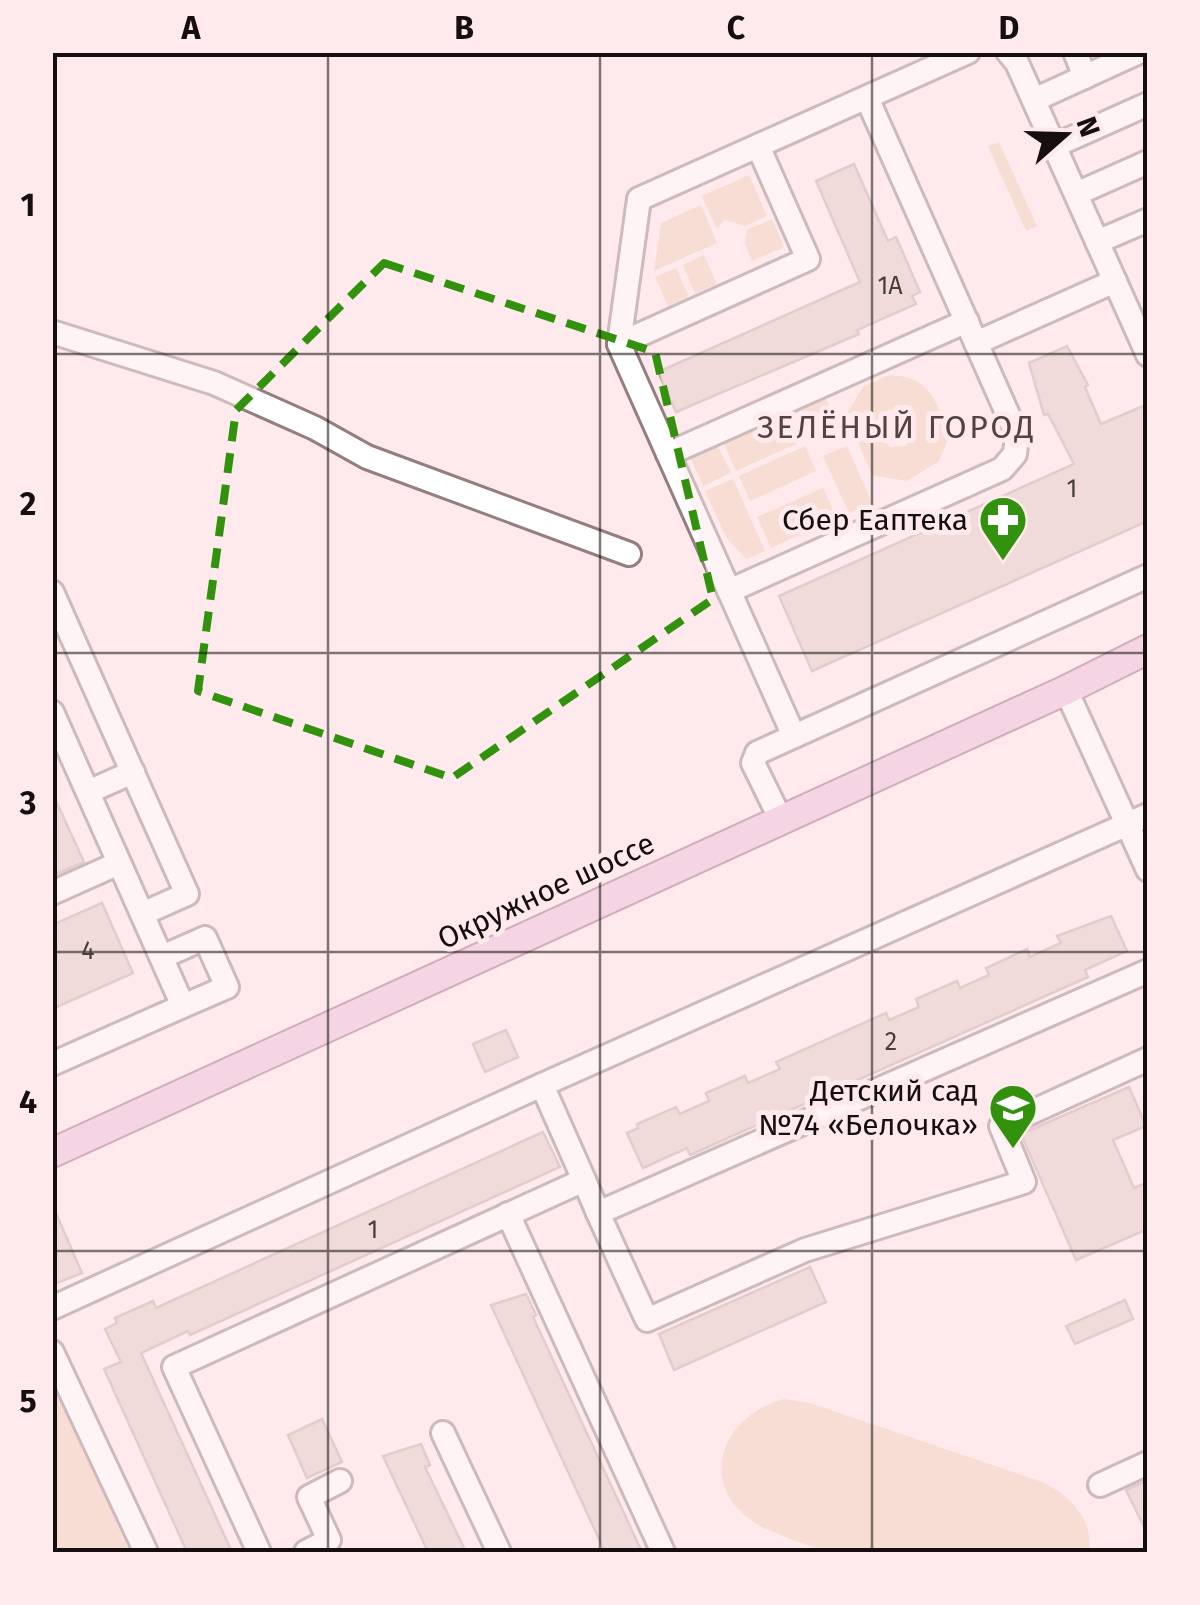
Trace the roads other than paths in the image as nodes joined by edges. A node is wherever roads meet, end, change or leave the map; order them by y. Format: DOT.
graph roads {
  1 [pos="968,52"];
  2 [pos="1008,52"];
  3 [pos="1074,52"];
  4 [pos="1139,52"];
  5 [pos="1085,77"];
  6 [pos="867,98"];
  7 [pos="1034,100"];
  8 [pos="1148,104"];
  9 [pos="758,146"];
  10 [pos="1054,146"];
  11 [pos="1148,162"];
  12 [pos="1076,194"];
  13 [pos="1148,220"];
  14 [pos="1097,242"];
  15 [pos="1114,281"];
  16 [pos="52,332"];
  17 [pos="971,332"];
  18 [pos="619,344"];
  19 [pos="1148,355"];
  20 [pos="668,454"];
  21 [pos="629,554"];
  22 [pos="1148,576"];
  23 [pos="729,591"];
  24 [pos="52,592"];
  25 [pos="1148,649"];
  26 [pos="1148,660"];
  27 [pos="1066,690"];
  28 [pos="52,712"];
  29 [pos="793,734"];
  30 [pos="133,772"];
  31 [pos="88,792"];
  32 [pos="780,820"];
  33 [pos="1137,820"];
  34 [pos="120,863"];
  35 [pos="1148,870"];
  36 [pos="52,893"];
  37 [pos="142,914"];
  38 [pos="162,957"];
  39 [pos="1148,972"];
  40 [pos="184,1006"];
  41 [pos="1148,1059"];
  42 [pos="52,1064"];
  43 [pos="542,1086"];
  44 [pos="52,1152"];
  45 [pos="584,1180"];
  46 [pos="598,1213"];
  47 [pos="508,1214"];
  48 [pos="52,1308"];
  49 [pos="52,1352"];
  50 [pos="442,1432"];
  51 [pos="1148,1463"];
  52 [pos="340,1482"];
  53 [pos="1100,1485"];
  54 [pos="146,1552"];
  55 [pos="259,1552"];
  56 [pos="306,1552"];
  57 [pos="499,1552"];
  58 [pos="663,1552"];
  1 -- 6 [label="street"];
  2 -- 7 [label="street"];
  3 -- 5 [label="street"];
  4 -- 5 [label="street"];
  5 -- 7 [label="street"];
  6 -- 9 [label="street"];
  6 -- 17 [label="street"];
  7 -- 10 [label="street"];
  8 -- 10 [label="street"];
  9 -- 18 [label="street"];
  9 -- 18 [label="street"];
  10 -- 12 [label="street"];
  11 -- 12 [label="street"];
  12 -- 14 [label="street"];
  13 -- 14 [label="street"];
  14 -- 15 [label="street"];
  15 -- 17 [label="street"];
  15 -- 19 [label="street"];
  16 -- 21 [label="street"];
  17 -- 20 [label="street"];
  17 -- 23 [label="street"];
  18 -- 20 [label="street"];
  20 -- 23 [label="street"];
  22 -- 29 [label="street"];
  23 -- 29 [label="street"];
  24 -- 30 [label="street"];
  25 -- 27 [label="main road, Окружное шоссе"];
  26 -- 27 [label="main road, Окружное шоссе"];
  27 -- 32 [label="main road, Окружное шоссе"];
  27 -- 33 [label="street"];
  28 -- 31 [label="street"];
  29 -- 32 [label="street"];
  30 -- 31 [label="street"];
  30 -- 37 [label="street"];
  31 -- 34 [label="street"];
  32 -- 44 [label="main road, Окружное шоссе"];
  33 -- 35 [label="street"];
  33 -- 43 [label="street"];
  34 -- 36 [label="street"];
  34 -- 37 [label="street"];
  37 -- 38 [label="street"];
  38 -- 40 [label="street"];
  38 -- 40 [label="street"];
  39 -- 46 [label="street"];
  40 -- 42 [label="street"];
  41 -- 46 [label="street"];
  43 -- 45 [label="street"];
  43 -- 48 [label="street"];
  45 -- 46 [label="street"];
  45 -- 47 [label="street"];
  47 -- 55 [label="street"];
  47 -- 58 [label="street"];
  49 -- 54 [label="street"];
  50 -- 57 [label="street"];
  51 -- 53 [label="street"];
  52 -- 56 [label="street"];
}
